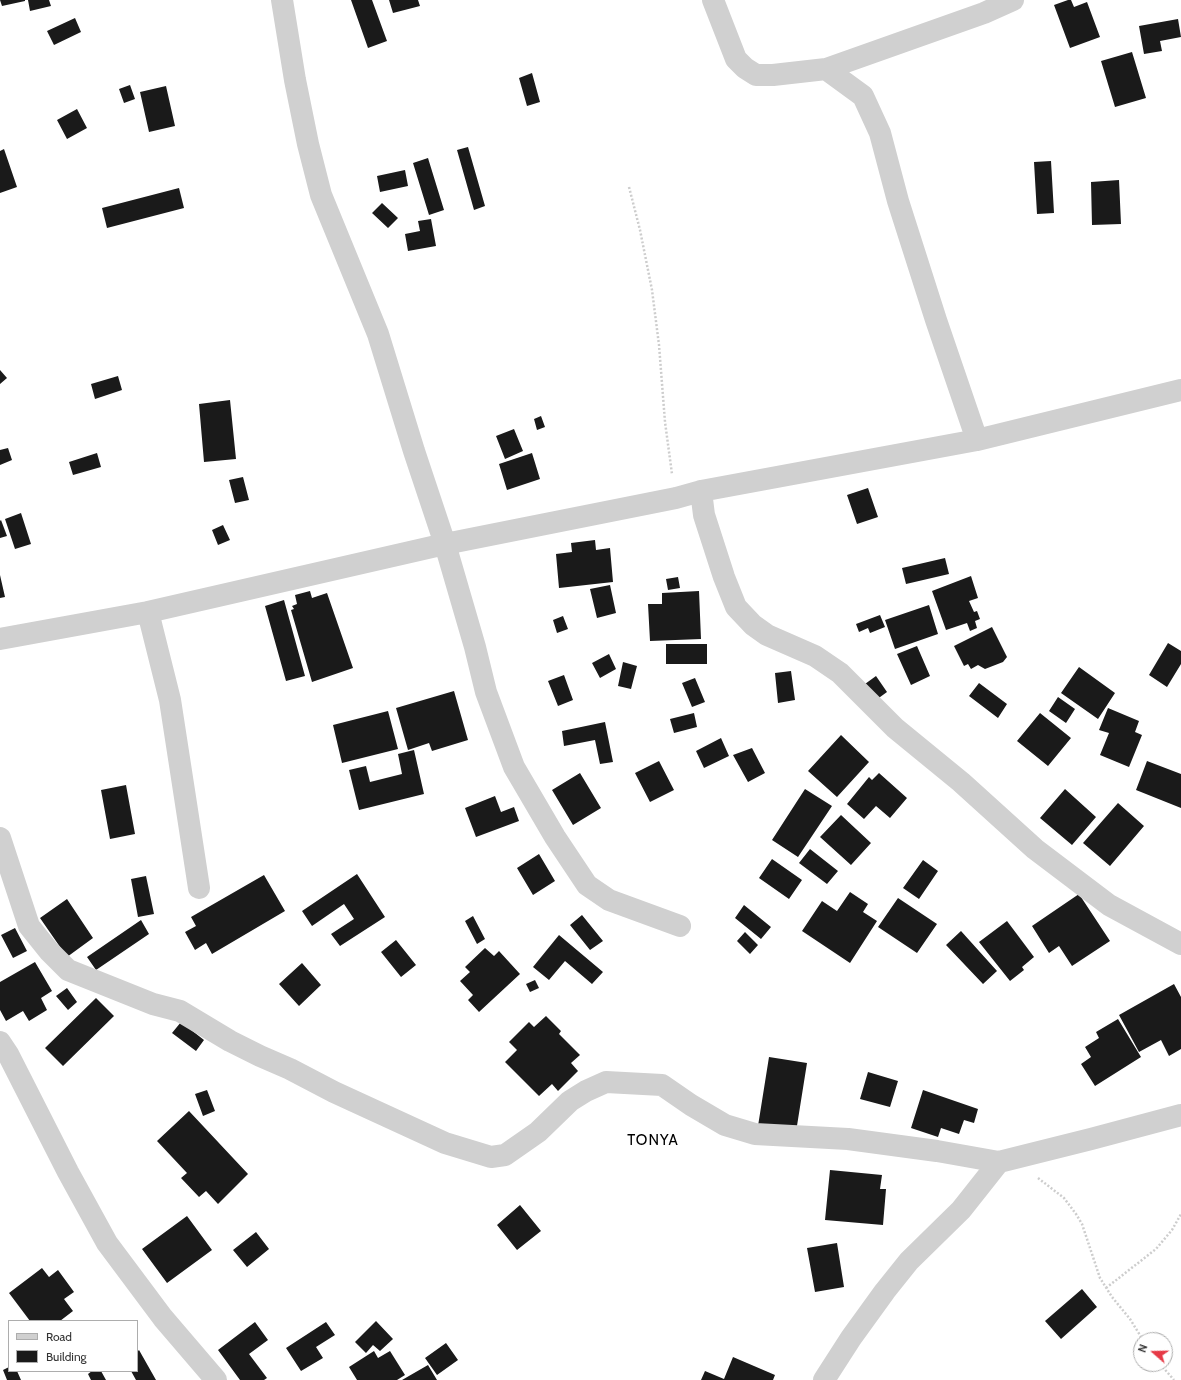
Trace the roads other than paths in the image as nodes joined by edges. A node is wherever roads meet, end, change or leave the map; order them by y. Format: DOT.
graph roads {
  1 [pos="282,0"];
  2 [pos="713,0"];
  3 [pos="1013,0"];
  4 [pos="826,69"];
  5 [pos="1181,390"];
  6 [pos="977,440"];
  7 [pos="701,491"];
  8 [pos="445,544"];
  9 [pos="148,612"];
  10 [pos="0,639"];
  11 [pos="0,838"];
  12 [pos="199,888"];
  13 [pos="680,926"];
  14 [pos="1181,944"];
  15 [pos="0,1042"];
  16 [pos="1181,1115"];
  17 [pos="1005,1160"];
  18 [pos="216,1380"];
  19 [pos="824,1380"];
  1 -- 8 [label="street"];
  2 -- 4 [label="street"];
  3 -- 4 [label="street"];
  4 -- 6 [label="street"];
  5 -- 6 [label="street"];
  6 -- 7 [label="street"];
  7 -- 8 [label="street"];
  7 -- 14 [label="street"];
  8 -- 9 [label="street"];
  8 -- 13 [label="street"];
  9 -- 10 [label="street"];
  9 -- 12 [label="street"];
  11 -- 17 [label="street"];
  15 -- 18 [label="street"];
  16 -- 17 [label="street"];
  17 -- 19 [label="street"];
}
